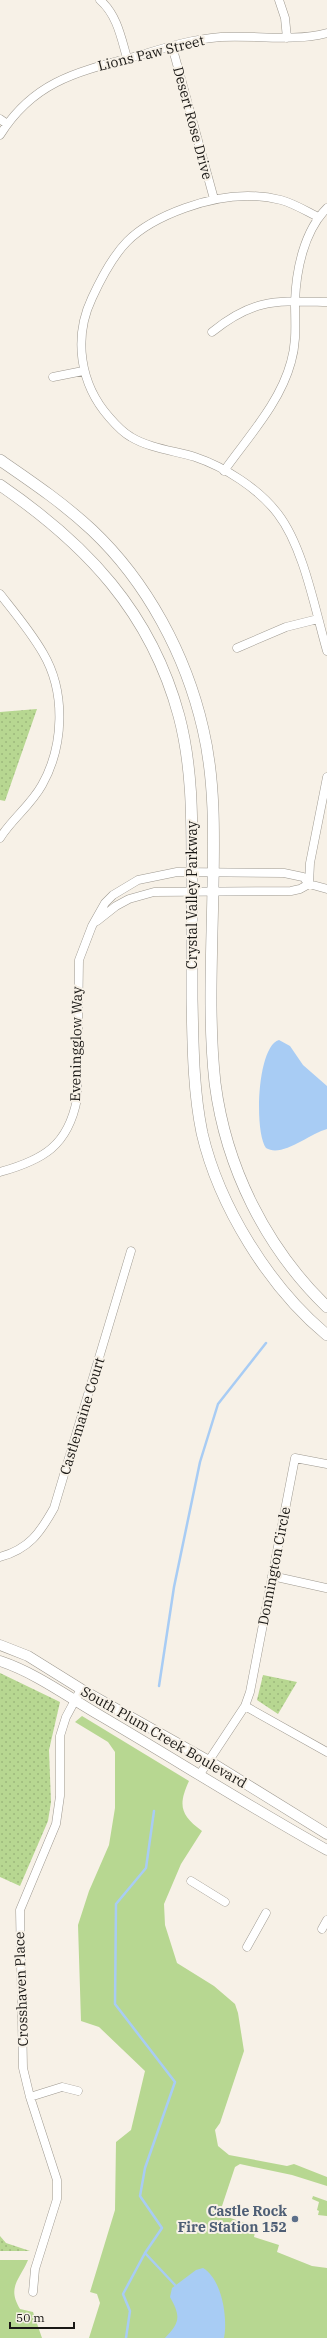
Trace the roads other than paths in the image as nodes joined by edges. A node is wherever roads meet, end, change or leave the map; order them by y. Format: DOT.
graph roads {
  1 [pos="100,0"];
  2 [pos="279,0"];
  3 [pos="327,33"];
  4 [pos="287,38"];
  5 [pos="172,46"];
  6 [pos="127,58"];
  7 [pos="0,119"];
  8 [pos="7,124"];
  9 [pos="0,135"];
  10 [pos="214,200"];
  11 [pos="327,208"];
  12 [pos="318,217"];
  13 [pos="296,302"];
  14 [pos="327,302"];
  15 [pos="212,332"];
  16 [pos="83,371"];
  17 [pos="53,377"];
  18 [pos="0,460"];
  19 [pos="224,471"];
  20 [pos="0,485"];
  21 [pos="0,594"];
  22 [pos="318,619"];
  23 [pos="237,648"];
  24 [pos="327,651"];
  25 [pos="327,777"];
  26 [pos="0,838"];
  27 [pos="192,871"];
  28 [pos="213,872"];
  29 [pos="309,884"];
  30 [pos="327,889"];
  31 [pos="192,890"];
  32 [pos="213,890"];
  33 [pos="92,926"];
  34 [pos="0,1172"];
  35 [pos="131,1251"];
  36 [pos="327,1307"];
  37 [pos="327,1335"];
  38 [pos="327,1464"];
  39 [pos="0,1557"];
  40 [pos="272,1576"];
  41 [pos="326,1588"];
  42 [pos="0,1644"];
  43 [pos="0,1661"];
  44 [pos="81,1689"];
  45 [pos="75,1701"];
  46 [pos="245,1706"];
  47 [pos="327,1752"];
  48 [pos="209,1761"];
  49 [pos="200,1774"];
  50 [pos="327,1834"];
  51 [pos="327,1850"];
  52 [pos="191,1881"];
  53 [pos="225,1902"];
  54 [pos="266,1913"];
  55 [pos="327,1920"];
  56 [pos="322,1929"];
  57 [pos="247,1947"];
  58 [pos="78,2091"];
  59 [pos="30,2098"];
  60 [pos="34,2292"];
  1 -- 6 [label="street"];
  2 -- 4 [label="street"];
  3 -- 4 [label="street, Lions Paw Street"];
  4 -- 5 [label="street, Lions Paw Street"];
  5 -- 6 [label="street, Lions Paw Street"];
  5 -- 10 [label="street, Desert Rose Drive"];
  6 -- 8 [label="street, Lions Paw Street"];
  7 -- 8 [label="street"];
  8 -- 9 [label="street, Lions Paw Street"];
  10 -- 12 [label="street"];
  10 -- 16 [label="street"];
  11 -- 12 [label="street"];
  12 -- 13 [label="street"];
  13 -- 14 [label="street"];
  13 -- 15 [label="street"];
  13 -- 19 [label="street"];
  16 -- 17 [label="street"];
  16 -- 19 [label="street"];
  18 -- 28 [label="main road, Crystal Valley Parkway"];
  19 -- 22 [label="street"];
  20 -- 27 [label="main road, Crystal Valley Parkway"];
  21 -- 26 [label="street"];
  22 -- 23 [label="street"];
  22 -- 24 [label="street"];
  25 -- 29 [label="street"];
  27 -- 28 [label="street, Eveningglow Way"];
  27 -- 31 [label="main road, Crystal Valley Parkway"];
  27 -- 33 [label="street, Eveningglow Way"];
  28 -- 29 [label="street, Eveningglow Way"];
  28 -- 32 [label="main road, Crystal Valley Parkway"];
  29 -- 30 [label="street, Eveningglow Way"];
  29 -- 32 [label="street, Eveningglow Way"];
  31 -- 32 [label="street, Eveningglow Way"];
  31 -- 33 [label="street, Eveningglow Way"];
  31 -- 37 [label="main road, Crystal Valley Parkway"];
  32 -- 36 [label="main road, Crystal Valley Parkway"];
  33 -- 34 [label="street, Eveningglow Way"];
  35 -- 39 [label="street, Castlemaine Court"];
  38 -- 40 [label="street, Donnington Circle"];
  40 -- 41 [label="street"];
  40 -- 46 [label="street, Donnington Circle"];
  42 -- 44 [label="street, South Plum Creek Boulevard"];
  43 -- 45 [label="street, South Plum Creek Boulevard"];
  44 -- 45 [label="street, Crosshaven Place"];
  44 -- 48 [label="street, South Plum Creek Boulevard"];
  45 -- 49 [label="street, South Plum Creek Boulevard"];
  45 -- 59 [label="street, Crosshaven Place"];
  46 -- 47 [label="street"];
  46 -- 48 [label="street, Donnington Circle"];
  48 -- 49 [label="street, Donnington Circle"];
  48 -- 50 [label="street, South Plum Creek Boulevard"];
  49 -- 51 [label="street, South Plum Creek Boulevard"];
  52 -- 53 [label="street"];
  54 -- 57 [label="street"];
  55 -- 56 [label="street"];
  58 -- 59 [label="street"];
  59 -- 60 [label="street, Crosshaven Place"];
}
